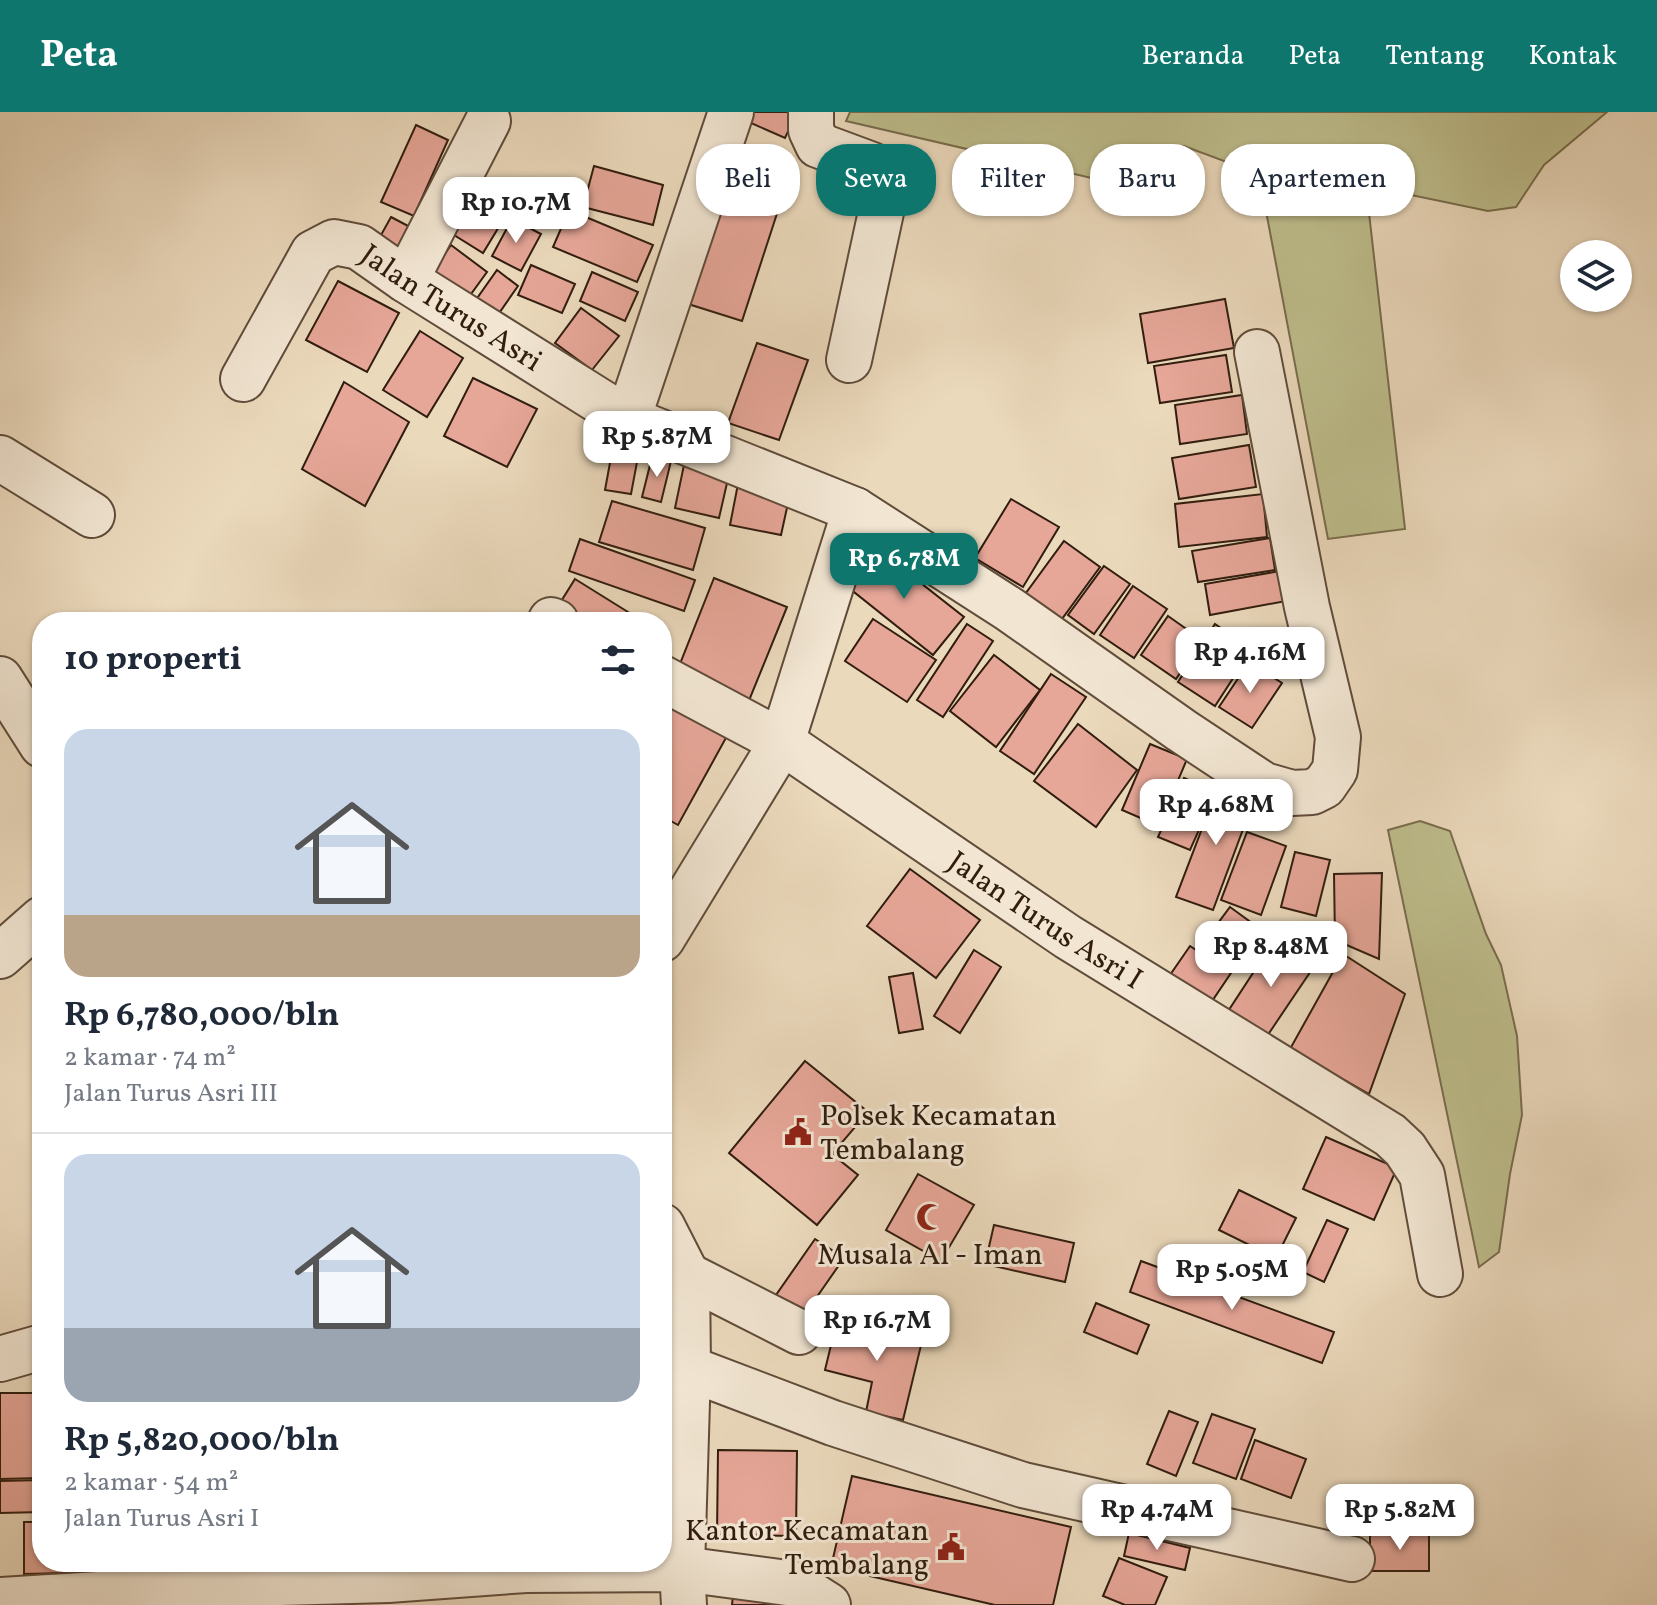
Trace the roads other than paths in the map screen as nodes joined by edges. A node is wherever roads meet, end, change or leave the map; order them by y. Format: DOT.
graph roads {
  1 [pos="731,112"];
  2 [pos="811,112"];
  3 [pos="488,121"];
  4 [pos="406,280"];
  5 [pos="1257,352"];
  6 [pos="849,360"];
  7 [pos="243,379"];
  8 [pos="628,419"];
  9 [pos="0,458"];
  10 [pos="855,510"];
  11 [pos="92,515"];
  12 [pos="0,679"];
  13 [pos="672,683"];
  14 [pos="32,729"];
  15 [pos="782,742"];
  16 [pos="672,923"];
  17 [pos="32,928"];
  18 [pos="0,956"];
  19 [pos="672,1246"];
  20 [pos="1440,1274"];
  21 [pos="687,1275"];
  22 [pos="799,1332"];
  23 [pos="32,1350"];
  24 [pos="0,1359"];
  25 [pos="688,1368"];
  26 [pos="1352,1559"];
  27 [pos="476,1572"];
  28 [pos="572,1572"];
  29 [pos="274,1573"];
  30 [pos="388,1582"];
  31 [pos="683,1587"];
  32 [pos="0,1600"];
  33 [pos="63,1600"];
  34 [pos="828,1605"];
  1 -- 8 [label="street"];
  2 -- 6 [label="street"];
  3 -- 4 [label="street"];
  4 -- 7 [label="street, Jalan Turus Asri"];
  4 -- 8 [label="street, Jalan Turus Asri"];
  5 -- 10 [label="street, Jalan Turus Asri"];
  8 -- 10 [label="street, Jalan Turus Asri"];
  9 -- 11 [label="street"];
  10 -- 15 [label="street"];
  12 -- 14 [label="street"];
  13 -- 15 [label="street, Jalan Turus Asri I"];
  15 -- 16 [label="street"];
  15 -- 20 [label="street, Jalan Turus Asri I"];
  17 -- 18 [label="street"];
  19 -- 21 [label="street"];
  21 -- 22 [label="street"];
  21 -- 25 [label="street"];
  23 -- 24 [label="street"];
  25 -- 26 [label="street"];
  25 -- 31 [label="street"];
  27 -- 30 [label="street"];
  28 -- 31 [label="street"];
  29 -- 30 [label="street"];
  29 -- 33 [label="street"];
  31 -- 34 [label="street"];
  32 -- 33 [label="street"];
}
